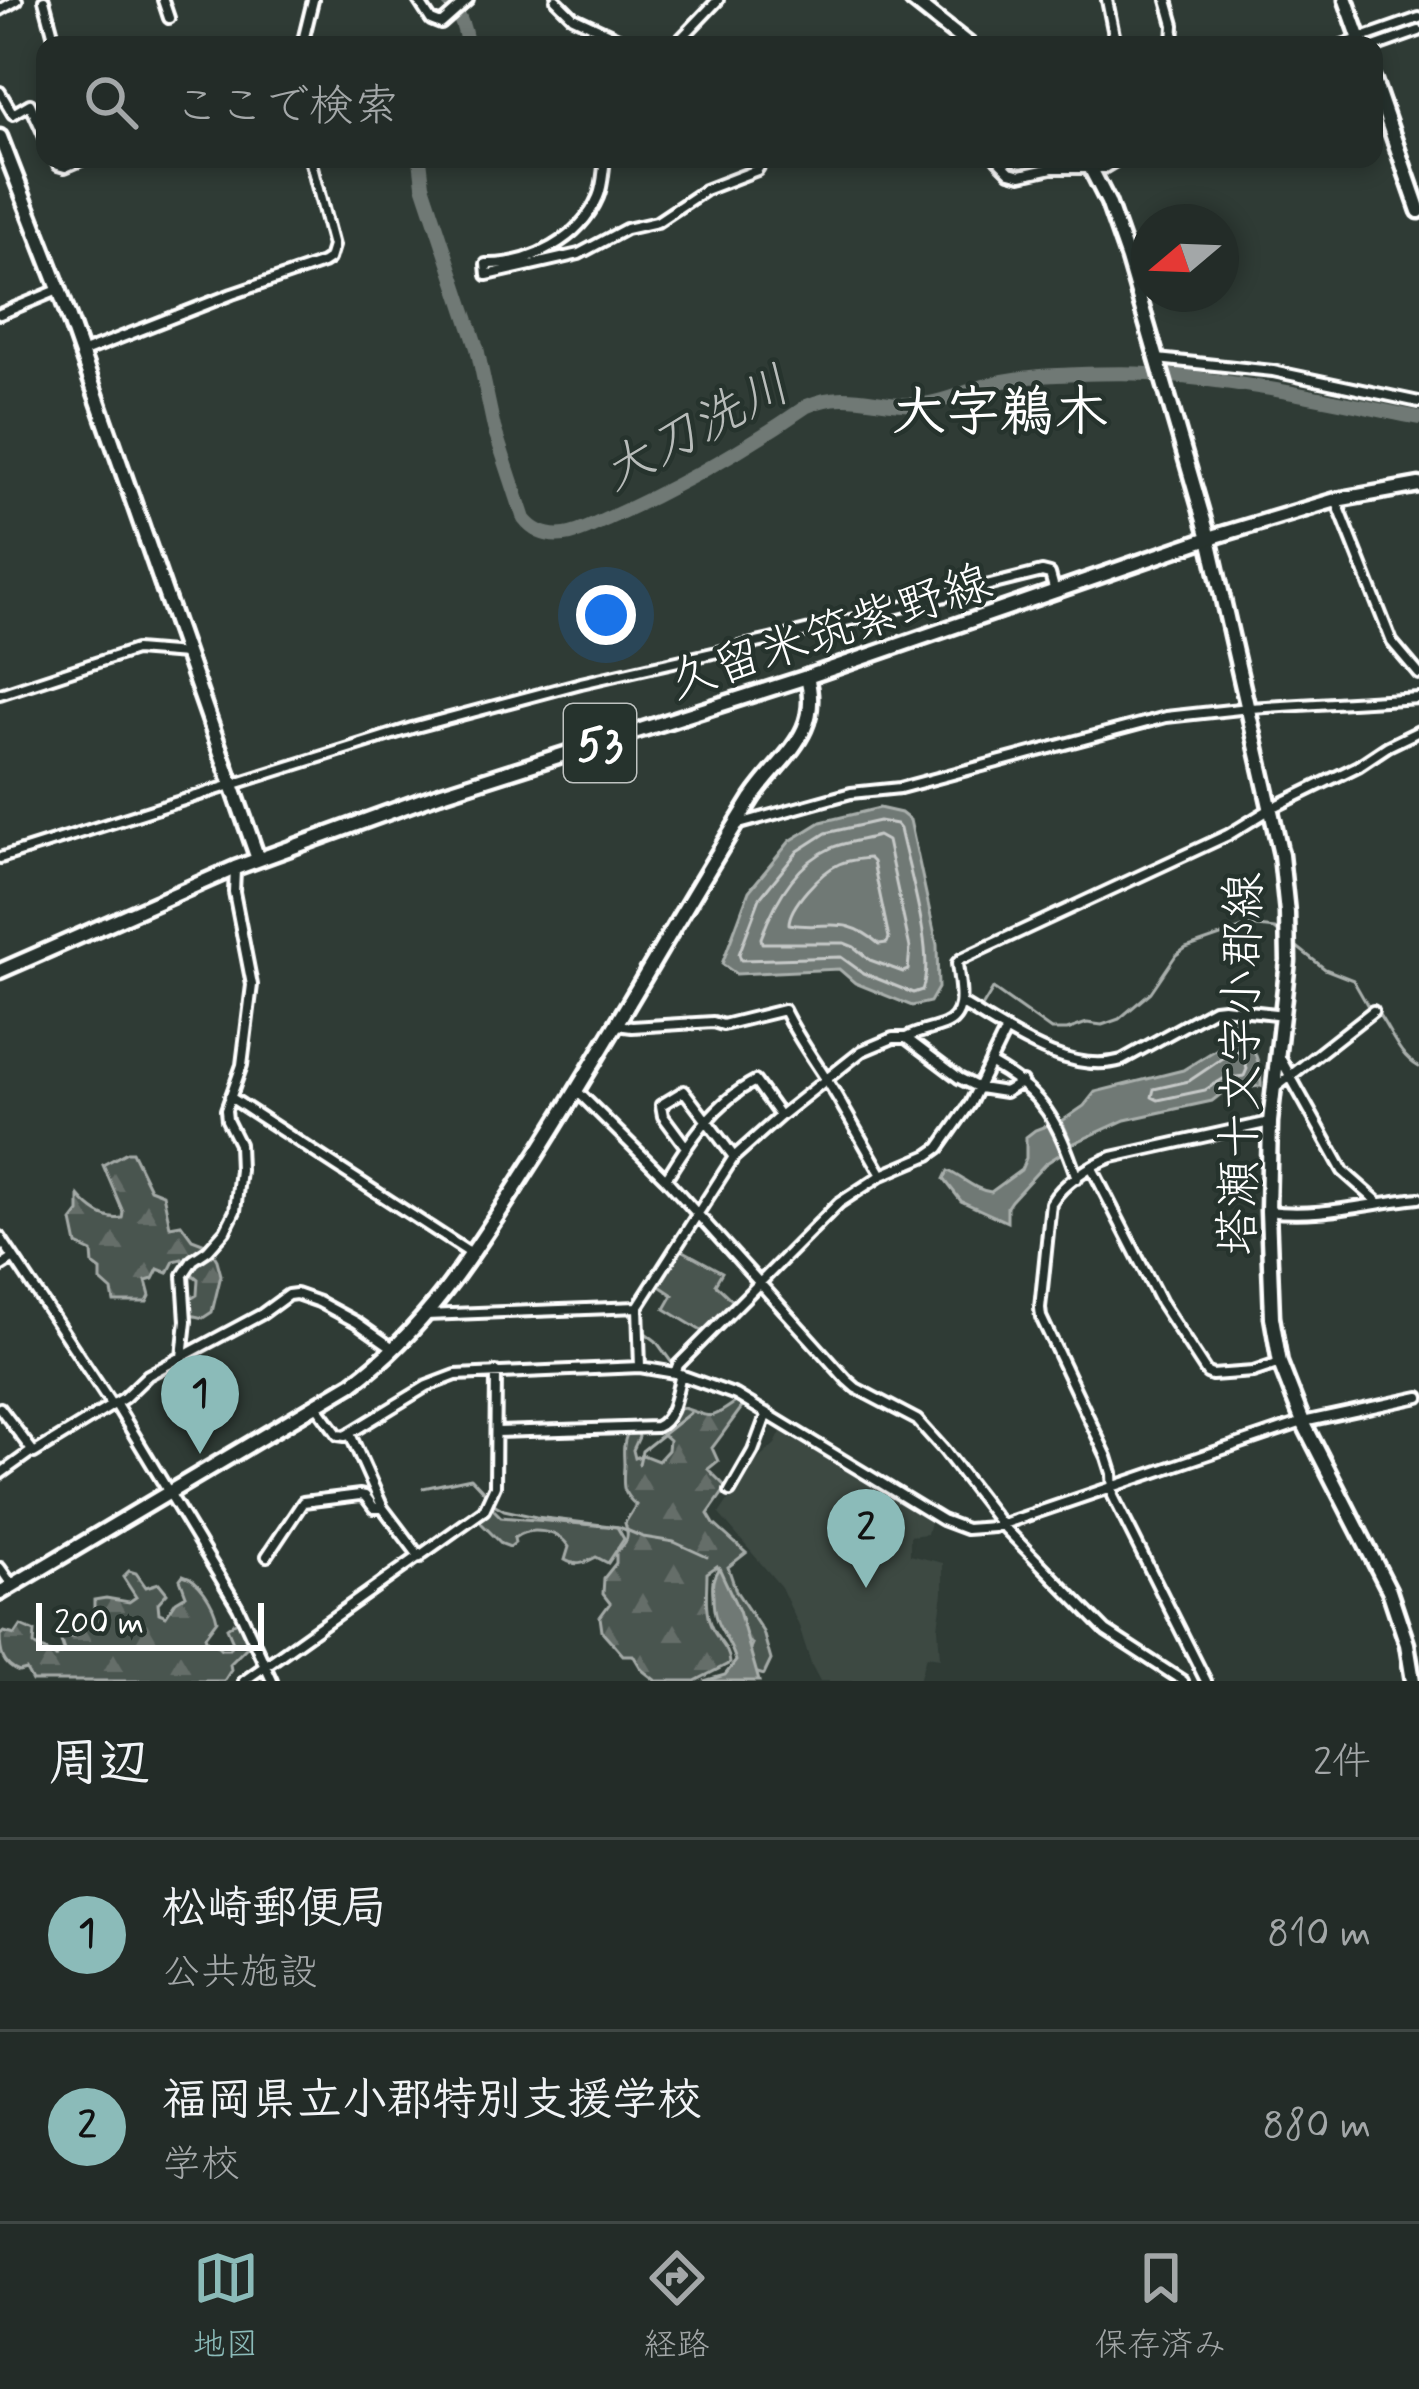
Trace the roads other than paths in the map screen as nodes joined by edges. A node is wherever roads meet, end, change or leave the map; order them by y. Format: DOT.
graph roads {
  1 [pos="17,0"];
  2 [pos="44,0"];
  3 [pos="163,0"];
  4 [pos="313,0"];
  5 [pos="418,0"];
  6 [pos="556,0"];
  7 [pos="718,0"];
  8 [pos="912,0"];
  9 [pos="1106,0"];
  10 [pos="1167,0"];
  11 [pos="1346,0"];
  12 [pos="465,3"];
  13 [pos="0,10"];
  14 [pos="169,18"];
  15 [pos="1419,18"];
  16 [pos="1419,31"];
  17 [pos="54,36"];
  18 [pos="304,36"];
  19 [pos="614,36"];
  20 [pos="684,36"];
  21 [pos="958,36"];
  22 [pos="1114,36"];
  23 [pos="1174,36"];
  24 [pos="1358,36"];
  25 [pos="1375,36"];
  26 [pos="1383,44"];
  27 [pos="0,92"];
  28 [pos="1383,107"];
  29 [pos="36,117"];
  30 [pos="0,137"];
  31 [pos="312,168"];
  32 [pos="603,168"];
  33 [pos="758,168"];
  34 [pos="1007,168"];
  35 [pos="1052,168"];
  36 [pos="1098,168"];
  37 [pos="1419,211"];
  38 [pos="59,289"];
  39 [pos="0,314"];
  40 [pos="81,352"];
  41 [pos="1158,361"];
  42 [pos="1419,402"];
  43 [pos="1419,485"];
  44 [pos="1336,500"];
  45 [pos="1209,538"];
  46 [pos="1055,592"];
  47 [pos="186,654"];
  48 [pos="1419,674"];
  49 [pos="807,677"];
  50 [pos="0,694"];
  51 [pos="1419,698"];
  52 [pos="1249,708"];
  53 [pos="1419,731"];
  54 [pos="231,783"];
  55 [pos="1272,808"];
  56 [pos="735,824"];
  57 [pos="0,858"];
  58 [pos="258,859"];
  59 [pos="235,868"];
  60 [pos="0,970"];
  61 [pos="962,1004"];
  62 [pos="1373,1011"];
  63 [pos="1283,1015"];
  64 [pos="616,1025"];
  65 [pos="1006,1030"];
  66 [pos="906,1038"];
  67 [pos="1278,1054"];
  68 [pos="990,1064"];
  69 [pos="1290,1076"];
  70 [pos="826,1080"];
  71 [pos="1022,1082"];
  72 [pos="979,1088"];
  73 [pos="1274,1088"];
  74 [pos="577,1091"];
  75 [pos="230,1097"];
  76 [pos="780,1116"];
  77 [pos="706,1120"];
  78 [pos="1270,1122"];
  79 [pos="686,1147"];
  80 [pos="734,1157"];
  81 [pos="1092,1168"];
  82 [pos="883,1175"];
  83 [pos="1077,1178"];
  84 [pos="667,1179"];
  85 [pos="1419,1198"];
  86 [pos="1378,1202"];
  87 [pos="1268,1211"];
  88 [pos="698,1214"];
  89 [pos="0,1237"];
  90 [pos="473,1255"];
  91 [pos="14,1258"];
  92 [pos="0,1267"];
  93 [pos="760,1282"];
  94 [pos="638,1306"];
  95 [pos="426,1315"];
  96 [pos="393,1348"];
  97 [pos="182,1357"];
  98 [pos="1280,1363"];
  99 [pos="640,1367"];
  100 [pos="496,1372"];
  101 [pos="678,1374"];
  102 [pos="1419,1397"];
  103 [pos="113,1404"];
  104 [pos="316,1406"];
  105 [pos="0,1408"];
  106 [pos="767,1413"];
  107 [pos="1303,1422"];
  108 [pos="497,1432"];
  109 [pos="350,1434"];
  110 [pos="32,1451"];
  111 [pos="0,1474"];
  112 [pos="1112,1487"];
  113 [pos="730,1491"];
  114 [pos="169,1492"];
  115 [pos="383,1508"];
  116 [pos="1000,1523"];
  117 [pos="267,1556"];
  118 [pos="420,1557"];
  119 [pos="0,1568"];
  120 [pos="6,1589"];
  121 [pos="265,1666"];
  122 [pos="244,1681"];
  123 [pos="272,1681"];
  124 [pos="1183,1681"];
  125 [pos="1206,1681"];
  126 [pos="1413,1681"];
  1 -- 13 [label="street"];
  2 -- 17 [label="street"];
  3 -- 14 [label="street"];
  4 -- 18 [label="street"];
  5 -- 12 [label="street"];
  6 -- 19 [label="street"];
  7 -- 20 [label="street"];
  8 -- 21 [label="main road"];
  9 -- 22 [label="street"];
  10 -- 23 [label="street"];
  11 -- 24 [label="main road"];
  15 -- 25 [label="street"];
  16 -- 26 [label="street"];
  27 -- 29 [label="street"];
  28 -- 37 [label="main road"];
  30 -- 38 [label="main road"];
  31 -- 40 [label="street"];
  32 -- 33 [label="street"];
  34 -- 35 [label="street"];
  36 -- 41 [label="main road, 塔瀬十文字小郡線"];
  38 -- 39 [label="street"];
  38 -- 40 [label="main road"];
  40 -- 47 [label="main road"];
  41 -- 42 [label="street"];
  41 -- 45 [label="main road, 塔瀬十文字小郡線"];
  43 -- 44 [label="main road, 久留米筑紫野線 / 53"];
  44 -- 45 [label="main road, 久留米筑紫野線 / 53"];
  44 -- 48 [label="street"];
  45 -- 46 [label="main road, 久留米筑紫野線 / 53"];
  45 -- 52 [label="main road, 塔瀬十文字小郡線"];
  46 -- 49 [label="main road, 久留米筑紫野線 / 53"];
  46 -- 54 [label="street"];
  47 -- 50 [label="street"];
  47 -- 54 [label="main road"];
  49 -- 56 [label="main road"];
  49 -- 58 [label="main road, 久留米筑紫野線 / 53"];
  51 -- 52 [label="street"];
  52 -- 55 [label="main road, 塔瀬十文字小郡線"];
  52 -- 56 [label="street"];
  53 -- 55 [label="street"];
  54 -- 57 [label="street"];
  54 -- 58 [label="main road"];
  55 -- 61 [label="street"];
  55 -- 63 [label="main road, 塔瀬十文字小郡線"];
  56 -- 64 [label="main road"];
  58 -- 59 [label="main road, 久留米筑紫野線 / 53"];
  59 -- 60 [label="main road, 久留米筑紫野線 / 53"];
  59 -- 75 [label="street"];
  61 -- 65 [label="street"];
  61 -- 66 [label="street"];
  62 -- 69 [label="street"];
  63 -- 65 [label="street"];
  63 -- 67 [label="main road, 塔瀬十文字小郡線"];
  64 -- 70 [label="street"];
  64 -- 74 [label="main road"];
  65 -- 68 [label="street"];
  66 -- 70 [label="street"];
  66 -- 72 [label="street"];
  67 -- 69 [label="street"];
  67 -- 73 [label="main road, 塔瀬十文字小郡線"];
  68 -- 71 [label="street"];
  68 -- 72 [label="street"];
  69 -- 73 [label="street"];
  69 -- 86 [label="street"];
  70 -- 76 [label="street"];
  70 -- 82 [label="street"];
  71 -- 72 [label="street"];
  71 -- 83 [label="street"];
  72 -- 82 [label="street"];
  73 -- 78 [label="main road, 塔瀬十文字小郡線"];
  74 -- 84 [label="street"];
  74 -- 90 [label="main road"];
  75 -- 90 [label="street"];
  75 -- 97 [label="street"];
  76 -- 77 [label="street"];
  76 -- 80 [label="street"];
  77 -- 79 [label="street"];
  77 -- 79 [label="street"];
  77 -- 80 [label="street"];
  78 -- 81 [label="street"];
  78 -- 87 [label="main road, 塔瀬十文字小郡線"];
  79 -- 84 [label="street"];
  80 -- 88 [label="street"];
  81 -- 83 [label="street"];
  81 -- 98 [label="street"];
  82 -- 93 [label="street"];
  83 -- 112 [label="street"];
  84 -- 88 [label="street"];
  85 -- 86 [label="street"];
  86 -- 87 [label="street"];
  87 -- 98 [label="main road, 塔瀬十文字小郡線"];
  88 -- 93 [label="street"];
  88 -- 94 [label="street"];
  89 -- 91 [label="street"];
  90 -- 95 [label="main road"];
  91 -- 92 [label="street"];
  91 -- 103 [label="street"];
  93 -- 101 [label="street"];
  93 -- 116 [label="street"];
  94 -- 95 [label="street"];
  94 -- 99 [label="street"];
  95 -- 96 [label="main road"];
  96 -- 97 [label="street"];
  96 -- 104 [label="main road"];
  97 -- 103 [label="street"];
  98 -- 107 [label="main road, 塔瀬十文字小郡線"];
  99 -- 100 [label="street"];
  99 -- 101 [label="street"];
  100 -- 108 [label="street"];
  100 -- 109 [label="street"];
  101 -- 106 [label="street"];
  101 -- 108 [label="street"];
  102 -- 107 [label="street"];
  103 -- 110 [label="street"];
  103 -- 114 [label="street"];
  104 -- 109 [label="street"];
  104 -- 114 [label="main road"];
  105 -- 110 [label="street"];
  106 -- 113 [label="street"];
  106 -- 116 [label="street"];
  107 -- 112 [label="street"];
  107 -- 126 [label="main road, 塔瀬十文字小郡線"];
  108 -- 118 [label="street"];
  109 -- 115 [label="street"];
  110 -- 111 [label="street"];
  112 -- 116 [label="street"];
  112 -- 125 [label="street"];
  114 -- 120 [label="main road"];
  114 -- 121 [label="street"];
  115 -- 117 [label="street"];
  115 -- 118 [label="street"];
  116 -- 124 [label="street"];
  118 -- 121 [label="street"];
  119 -- 120 [label="street"];
  121 -- 122 [label="street"];
  121 -- 123 [label="street"];
}
